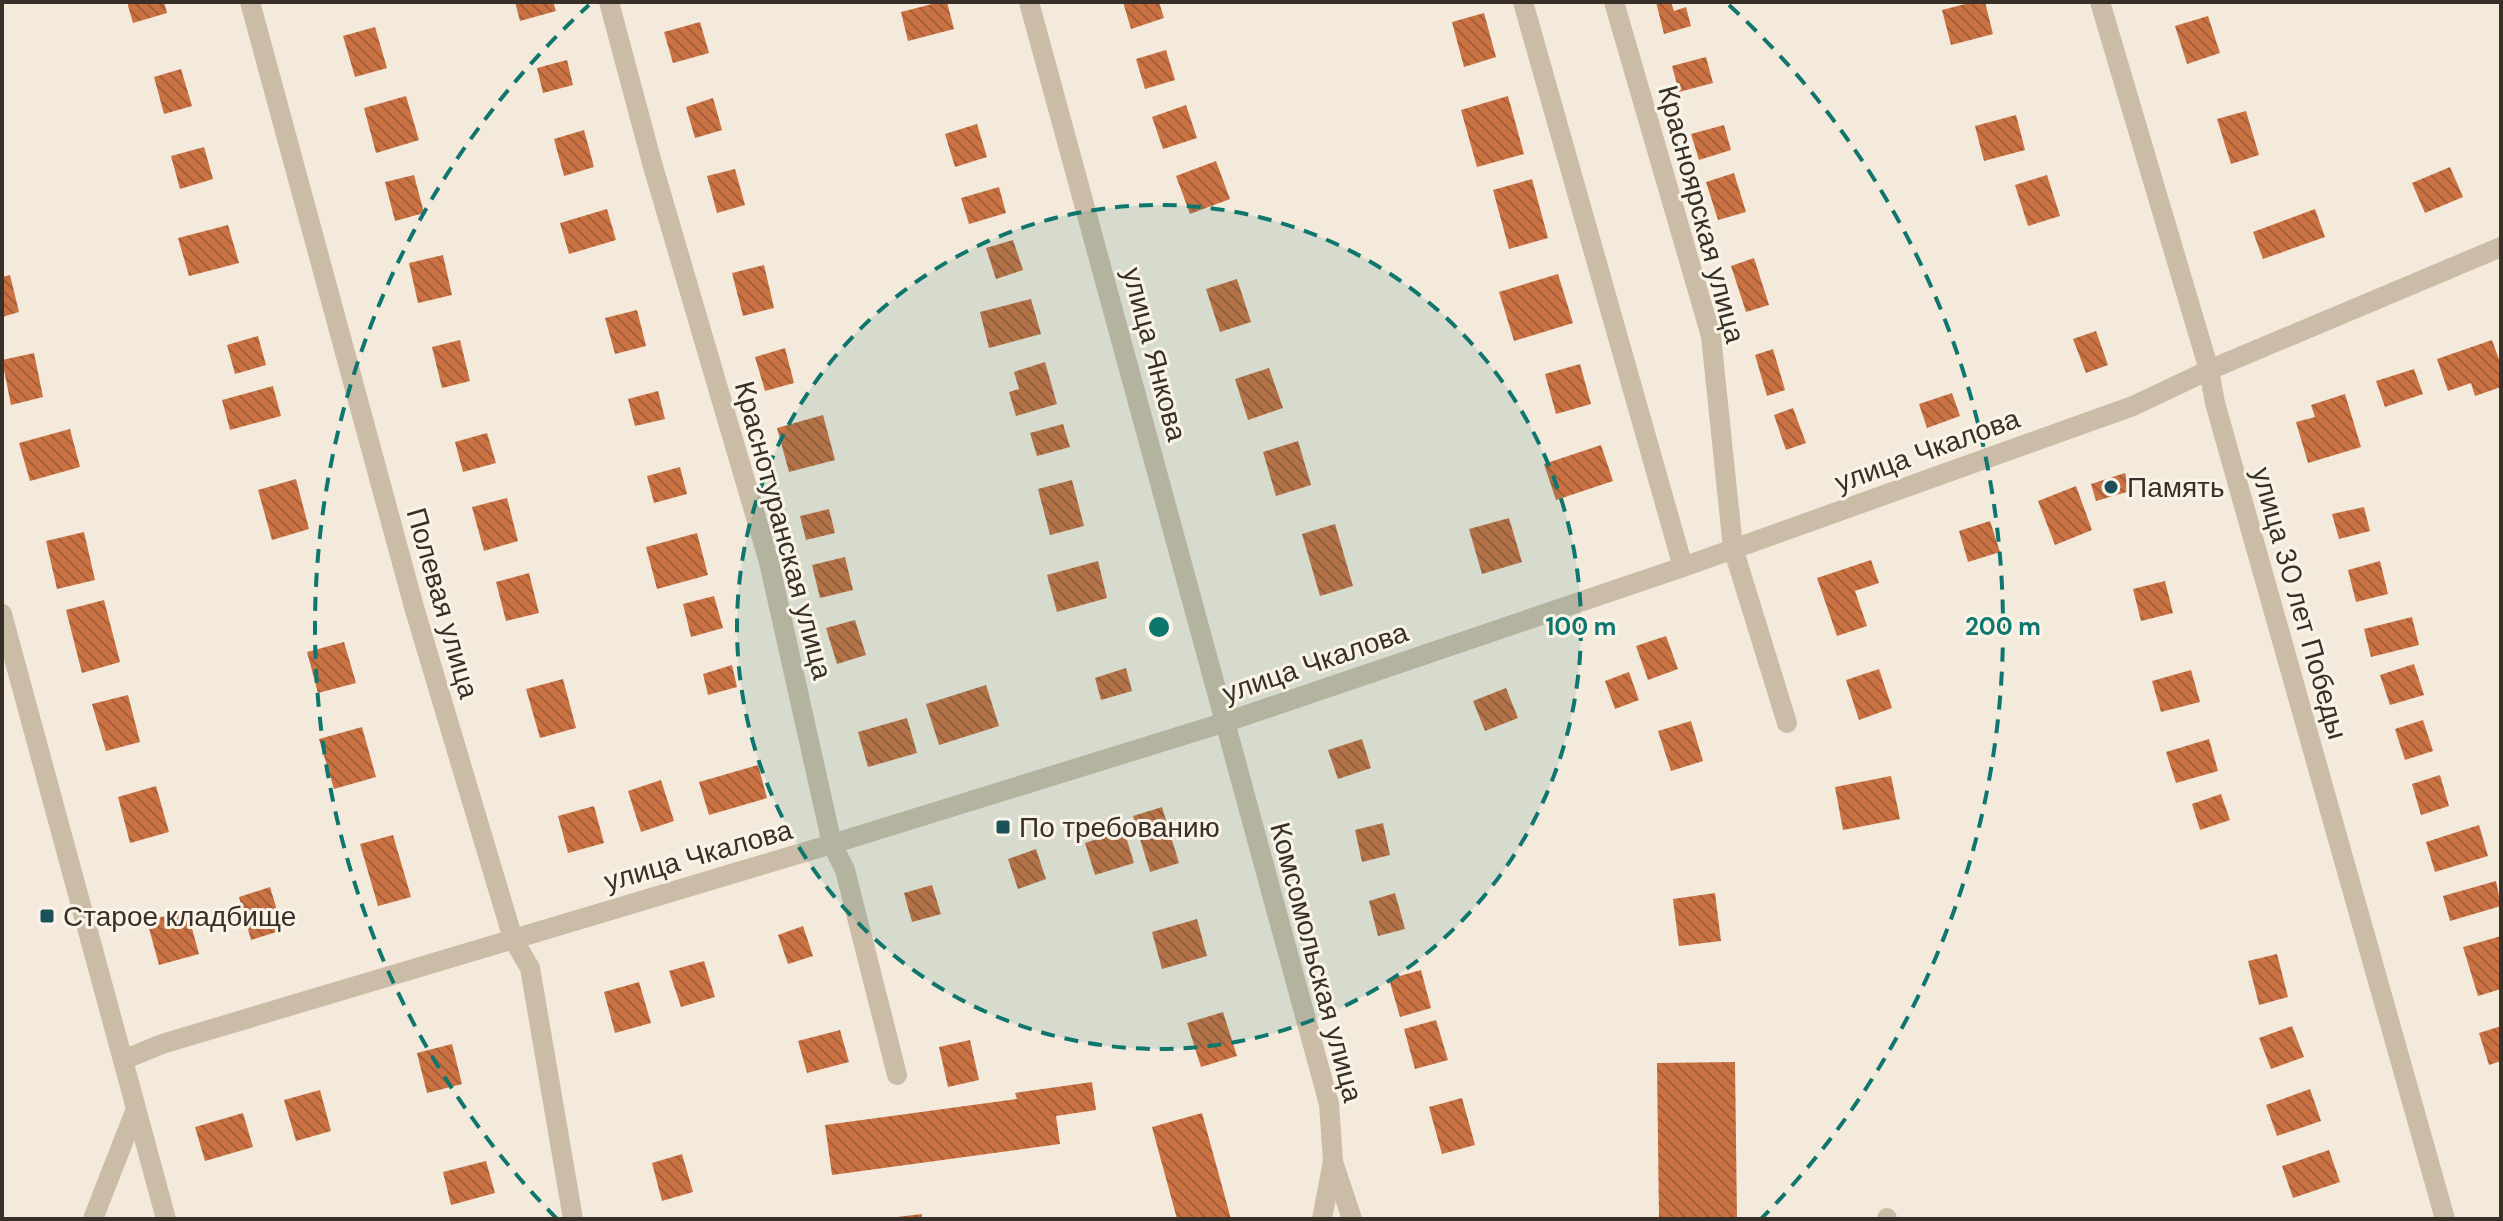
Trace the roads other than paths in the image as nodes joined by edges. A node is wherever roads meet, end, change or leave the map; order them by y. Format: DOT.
graph roads {
  1 [pos="250,2"];
  2 [pos="609,2"];
  3 [pos="1029,2"];
  4 [pos="1523,2"];
  5 [pos="1614,2"];
  6 [pos="2100,2"];
  7 [pos="2501,247"];
  8 [pos="2209,370"];
  9 [pos="1733,548"];
  10 [pos="1683,567"];
  11 [pos="2,614"];
  12 [pos="1226,722"];
  13 [pos="1787,723"];
  14 [pos="832,844"];
  15 [pos="513,939"];
  16 [pos="123,1060"];
  17 [pos="897,1075"];
  18 [pos="136,1109"];
  19 [pos="1333,1161"];
  20 [pos="93,1219"];
  21 [pos="166,1219"];
  22 [pos="573,1219"];
  23 [pos="1322,1219"];
  24 [pos="1352,1219"];
  25 [pos="2445,1219"];
  1 -- 15 [label="street, Полевая улица"];
  2 -- 14 [label="street, Краснотуранская улица"];
  3 -- 12 [label="street, улица Янкова"];
  4 -- 10 [label="street"];
  5 -- 9 [label="street, Красноярская улица"];
  6 -- 8 [label="street, улица 30 лет Победы"];
  7 -- 8 [label="street, улица Чкалова"];
  8 -- 9 [label="street, улица Чкалова"];
  8 -- 25 [label="street, улица 30 лет Победы"];
  9 -- 10 [label="street, улица Чкалова"];
  9 -- 13 [label="street, Красноярская улица"];
  10 -- 12 [label="street, улица Чкалова"];
  11 -- 16 [label="street"];
  12 -- 14 [label="street, улица Чкалова"];
  12 -- 19 [label="street, Комсомольская улица"];
  14 -- 15 [label="street, улица Чкалова"];
  14 -- 17 [label="street, Краснотуранская улица"];
  15 -- 16 [label="street, улица Чкалова"];
  15 -- 22 [label="street, Полевая улица"];
  16 -- 18 [label="street"];
  18 -- 20 [label="street"];
  18 -- 21 [label="street"];
  19 -- 23 [label="street, Комсомольская улица"];
  19 -- 24 [label="street"];
}
